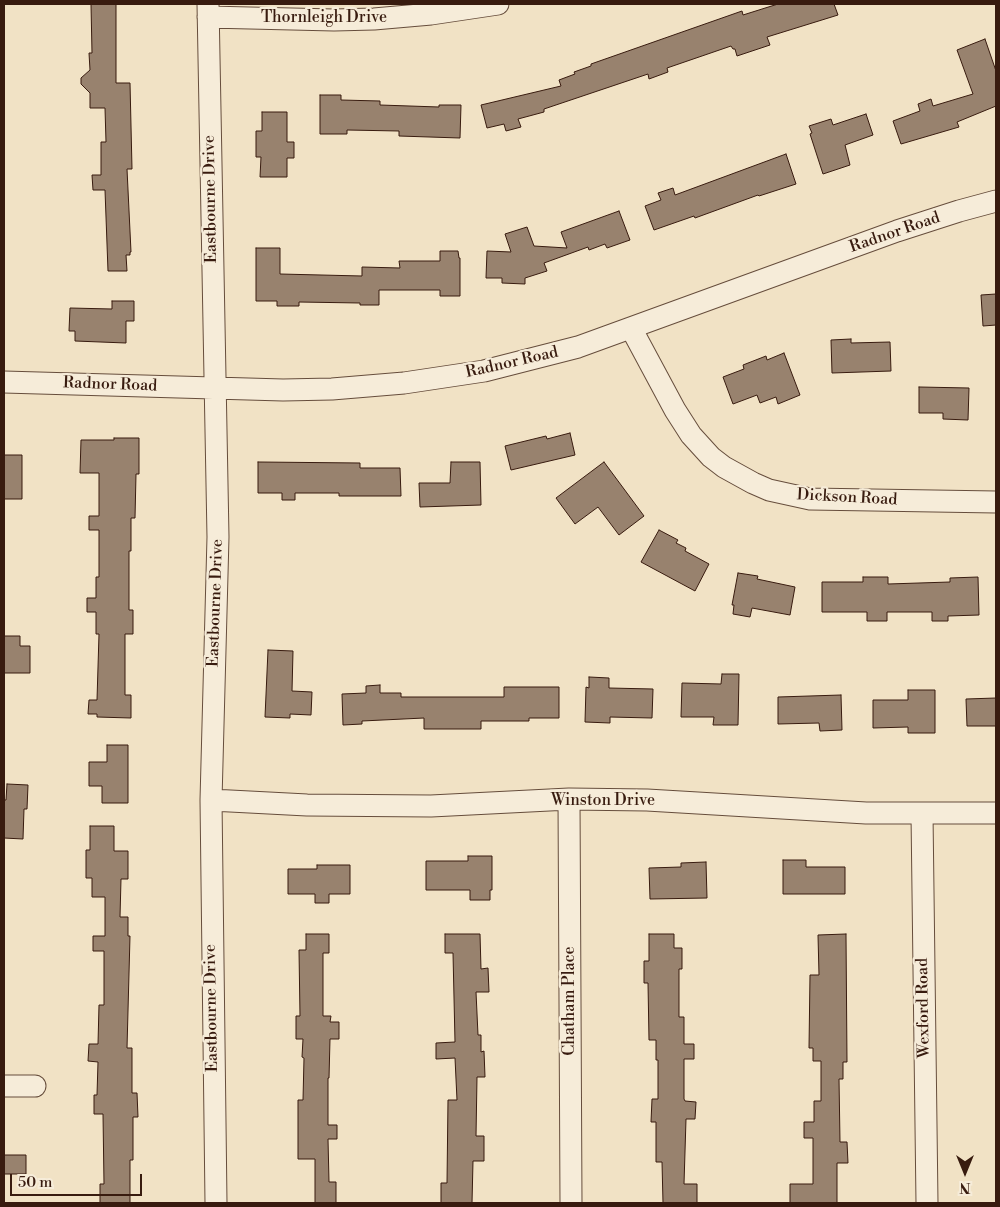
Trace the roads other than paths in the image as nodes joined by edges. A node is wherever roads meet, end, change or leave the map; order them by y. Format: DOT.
graph roads {
  1 [pos="498,4"];
  2 [pos="208,10"];
  3 [pos="996,201"];
  4 [pos="631,328"];
  5 [pos="4,382"];
  6 [pos="215,388"];
  7 [pos="996,502"];
  8 [pos="211,800"];
  9 [pos="569,800"];
  10 [pos="996,813"];
  11 [pos="922,814"];
  12 [pos="4,1086"];
  13 [pos="35,1086"];
  14 [pos="216,1203"];
  15 [pos="571,1203"];
  16 [pos="927,1203"];
  1 -- 2 [label="street, Thornleigh Drive"];
  2 -- 6 [label="street, Eastbourne Drive"];
  3 -- 4 [label="street, Radnor Road"];
  4 -- 6 [label="street, Radnor Road"];
  4 -- 7 [label="street, Dickson Road"];
  5 -- 6 [label="street, Radnor Road"];
  6 -- 8 [label="street, Eastbourne Drive"];
  8 -- 9 [label="street, Winston Drive"];
  8 -- 14 [label="street, Eastbourne Drive"];
  9 -- 11 [label="street, Winston Drive"];
  9 -- 15 [label="street, Chatham Place"];
  10 -- 11 [label="street, Winston Drive"];
  11 -- 16 [label="street, Wexford Road"];
  12 -- 13 [label="street"];
}
